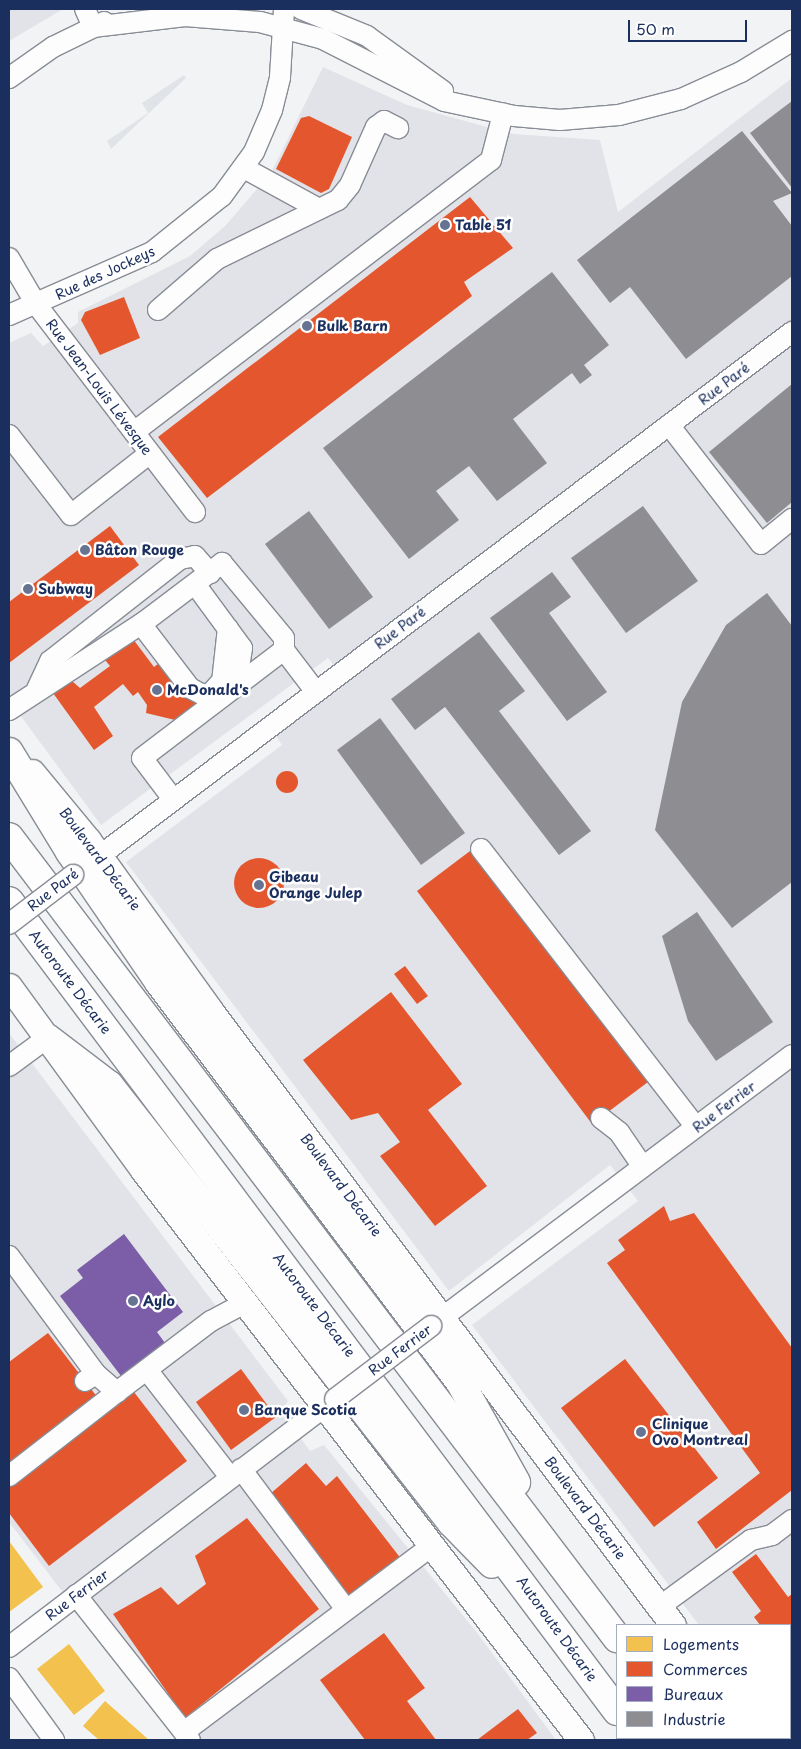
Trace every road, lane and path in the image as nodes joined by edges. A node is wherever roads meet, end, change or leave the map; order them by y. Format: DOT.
graph roads {
  1 [pos="133,9"];
  2 [pos="301,9"];
  3 [pos="89,18"];
  4 [pos="284,18"];
  5 [pos="792,41"];
  6 [pos="9,78"];
  7 [pos="503,114"];
  8 [pos="398,128"];
  9 [pos="244,168"];
  10 [pos="319,209"];
  11 [pos="9,258"];
  12 [pos="36,304"];
  13 [pos="158,310"];
  14 [pos="9,315"];
  15 [pos="792,332"];
  16 [pos="669,425"];
  17 [pos="134,432"];
  18 [pos="9,435"];
  19 [pos="150,453"];
  20 [pos="196,512"];
  21 [pos="792,519"];
  22 [pos="202,578"];
  23 [pos="141,624"];
  24 [pos="284,650"];
  25 [pos="37,689"];
  26 [pos="316,692"];
  27 [pos="9,710"];
  28 [pos="9,745"];
  29 [pos="9,752"];
  30 [pos="173,799"];
  31 [pos="9,837"];
  32 [pos="481,849"];
  33 [pos="85,867"];
  34 [pos="9,901"];
  35 [pos="9,924"];
  36 [pos="9,986"];
  37 [pos="47,1038"];
  38 [pos="792,1055"];
  39 [pos="9,1066"];
  40 [pos="601,1118"];
  41 [pos="696,1127"];
  42 [pos="643,1167"];
  43 [pos="9,1257"];
  44 [pos="246,1304"];
  45 [pos="437,1322"];
  46 [pos="146,1370"];
  47 [pos="117,1392"];
  48 [pos="330,1403"];
  49 [pos="236,1473"];
  50 [pos="9,1476"];
  51 [pos="792,1520"];
  52 [pos="432,1546"];
  53 [pos="569,1574"];
  54 [pos="76,1595"];
  55 [pos="345,1608"];
  56 [pos="666,1616"];
  57 [pos="550,1622"];
  58 [pos="616,1637"];
  59 [pos="9,1647"];
  60 [pos="9,1678"];
  61 [pos="616,1710"];
  62 [pos="187,1736"];
  63 [pos="54,1740"];
  64 [pos="580,1740"];
  1 -- 3 [label="street"];
  2 -- 7 [label="street"];
  3 -- 4 [label="street"];
  3 -- 6 [label="street"];
  4 -- 7 [label="street"];
  4 -- 9 [label="street, Rue des Jockeys"];
  5 -- 7 [label="street"];
  7 -- 17 [label="street"];
  8 -- 10 [label="street"];
  9 -- 10 [label="street"];
  9 -- 12 [label="street, Rue des Jockeys"];
  10 -- 13 [label="street"];
  11 -- 12 [label="street, Rue Jean-Louis Lévesque"];
  12 -- 14 [label="street, Rue des Jockeys"];
  12 -- 17 [label="street, Rue Jean-Louis Lévesque"];
  15 -- 16 [label="street, Rue Paré"];
  16 -- 21 [label="street"];
  16 -- 26 [label="street, Rue Paré"];
  17 -- 19 [label="street, Rue Jean-Louis Lévesque"];
  18 -- 19 [label="street"];
  19 -- 20 [label="street, Rue Jean-Louis Lévesque"];
  22 -- 23 [label="street"];
  22 -- 23 [label="street"];
  22 -- 24 [label="street"];
  22 -- 25 [label="street"];
  23 -- 25 [label="street"];
  24 -- 26 [label="street"];
  24 -- 30 [label="street"];
  25 -- 27 [label="street"];
  26 -- 30 [label="street, Rue Paré"];
  28 -- 33 [label="main road, Boulevard Décarie"];
  29 -- 33 [label="highway"];
  30 -- 33 [label="street, Rue Paré"];
  31 -- 53 [label="highway"];
  32 -- 41 [label="street"];
  33 -- 35 [label="street, Rue Paré, bridge"];
  33 -- 45 [label="main road, Boulevard Décarie"];
  33 -- 53 [label="highway"];
  34 -- 57 [label="highway, Autoroute Décarie"];
  36 -- 37 [label="main road"];
  37 -- 39 [label="street"];
  37 -- 44 [label="main road"];
  37 -- 57 [label="highway"];
  38 -- 41 [label="street, Rue Ferrier"];
  40 -- 42 [label="street"];
  41 -- 42 [label="street, Rue Ferrier"];
  42 -- 45 [label="street, Rue Ferrier"];
  43 -- 47 [label="street"];
  44 -- 46 [label="street"];
  44 -- 48 [label="main road"];
  45 -- 48 [label="street, Rue Ferrier, bridge"];
  45 -- 56 [label="main road, Boulevard Décarie"];
  46 -- 47 [label="street"];
  46 -- 49 [label="street"];
  47 -- 50 [label="street"];
  48 -- 49 [label="street, Rue Ferrier"];
  48 -- 52 [label="main road"];
  49 -- 54 [label="street, Rue Ferrier"];
  49 -- 55 [label="street"];
  51 -- 56 [label="street"];
  52 -- 55 [label="street"];
  52 -- 64 [label="main road"];
  53 -- 58 [label="highway"];
  54 -- 59 [label="street, Rue Ferrier"];
  54 -- 62 [label="street"];
  55 -- 62 [label="street"];
  57 -- 61 [label="highway, Autoroute Décarie"];
  60 -- 63 [label="street"];
}
